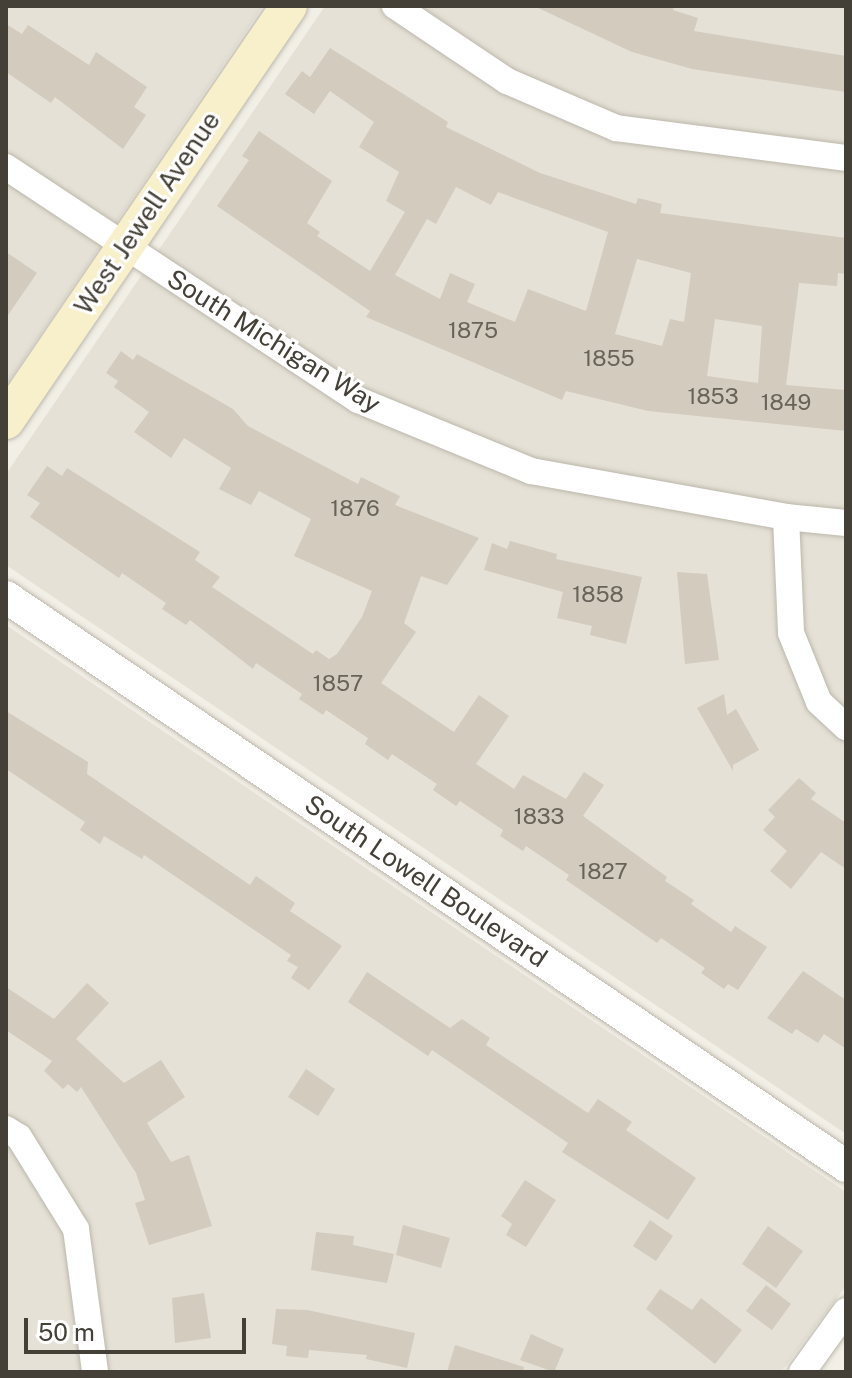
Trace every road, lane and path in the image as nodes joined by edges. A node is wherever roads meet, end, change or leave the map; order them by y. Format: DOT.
graph roads {
  1 [pos="289,6"];
  2 [pos="395,6"];
  3 [pos="846,158"];
  4 [pos="6,167"];
  5 [pos="124,246"];
  6 [pos="6,421"];
  7 [pos="786,517"];
  8 [pos="846,523"];
  9 [pos="6,597"];
  10 [pos="846,727"];
  11 [pos="6,1129"];
  12 [pos="846,1166"];
  13 [pos="846,1311"];
  14 [pos="95,1372"];
  15 [pos="802,1372"];
  1 -- 5 [label="main road, West Jewell Avenue"];
  2 -- 3 [label="street"];
  4 -- 5 [label="street, South Michigan Way"];
  5 -- 6 [label="main road, West Jewell Avenue"];
  5 -- 7 [label="street, South Michigan Way"];
  7 -- 8 [label="street, South Michigan Way"];
  7 -- 10 [label="street"];
  9 -- 12 [label="street, South Lowell Boulevard"];
  11 -- 14 [label="street"];
  13 -- 15 [label="street"];
}
